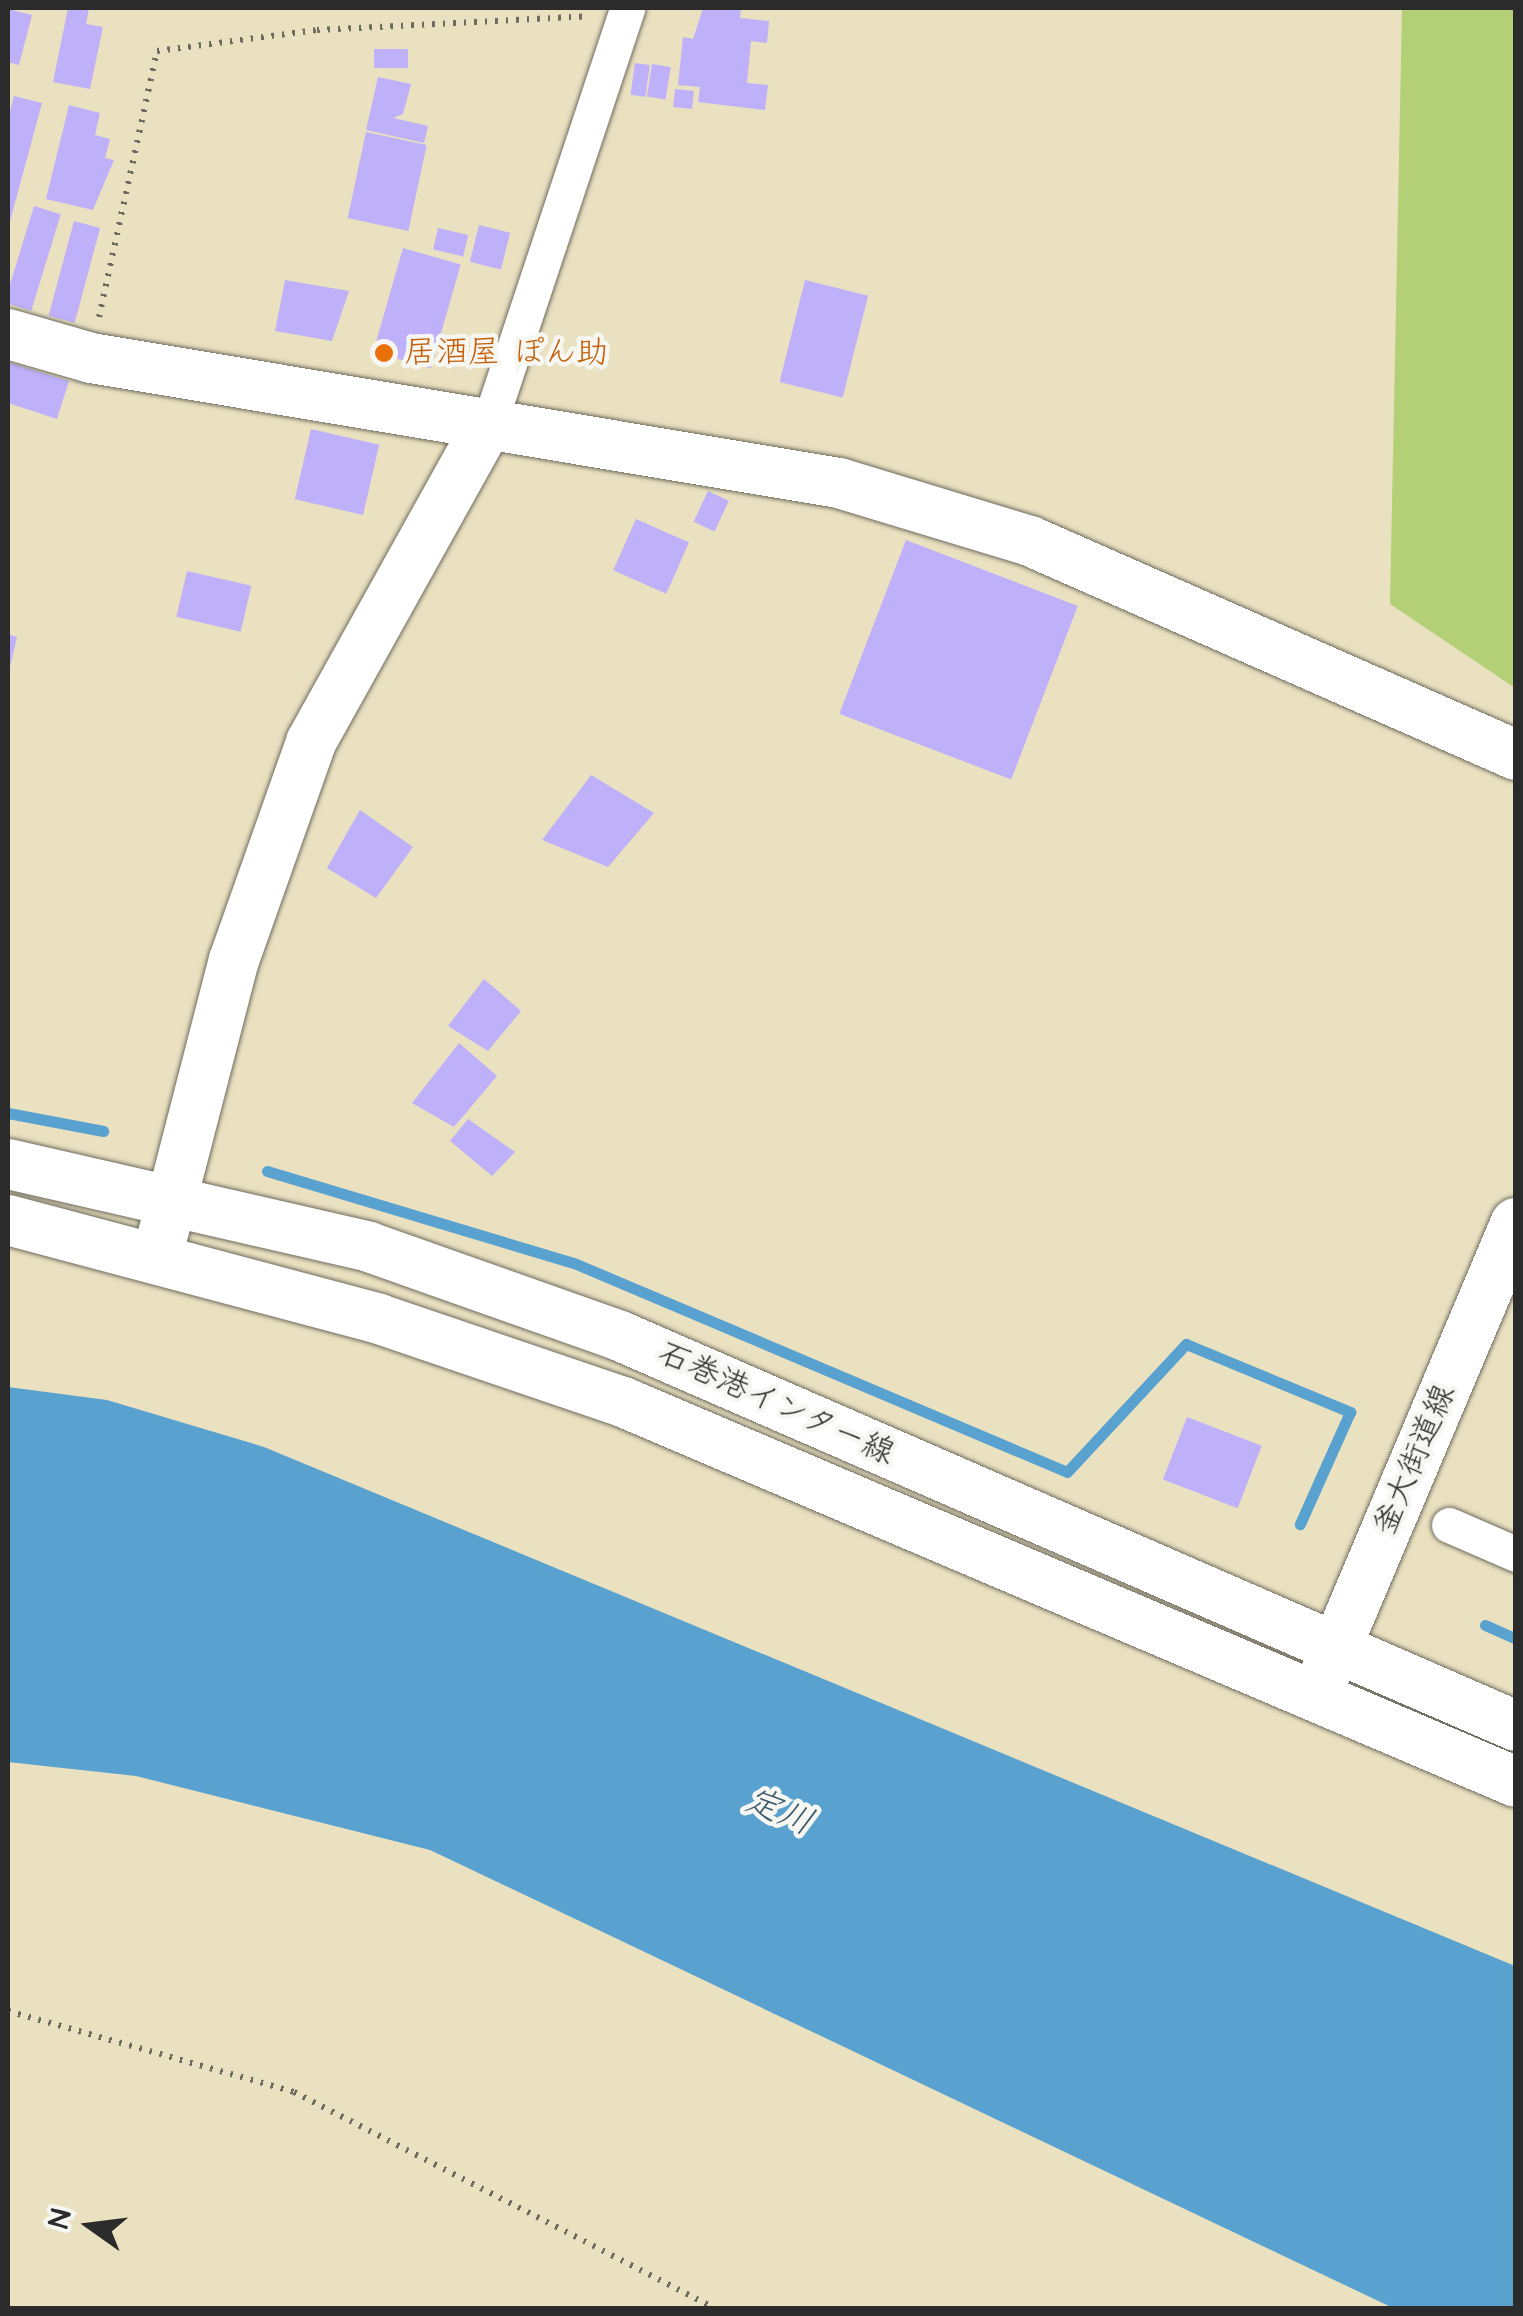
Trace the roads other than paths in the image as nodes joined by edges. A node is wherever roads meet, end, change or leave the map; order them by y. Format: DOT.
graph roads {
  1 [pos="626,11"];
  2 [pos="8,334"];
  3 [pos="490,421"];
  4 [pos="1516,755"];
  5 [pos="8,1164"];
  6 [pos="172,1201"];
  7 [pos="8,1220"];
  8 [pos="1516,1222"];
  9 [pos="157,1259"];
  10 [pos="1450,1525"];
  11 [pos="1516,1554"];
  12 [pos="1334,1649"];
  13 [pos="1316,1698"];
  14 [pos="1516,1726"];
  15 [pos="1516,1782"];
  1 -- 3 [label="street"];
  2 -- 3 [label="main road"];
  3 -- 4 [label="main road"];
  3 -- 6 [label="main road"];
  5 -- 6 [label="main road, 石巻港インター線"];
  6 -- 9 [label="main road"];
  6 -- 12 [label="main road, 石巻港インター線"];
  7 -- 9 [label="main road, 石巻港インター線"];
  8 -- 12 [label="main road, 釜大街道線"];
  9 -- 13 [label="main road, 石巻港インター線"];
  10 -- 11 [label="street"];
  12 -- 13 [label="main road, 釜大街道線"];
  12 -- 14 [label="main road, 石巻港インター線"];
  13 -- 15 [label="main road, 石巻港インター線"];
}
